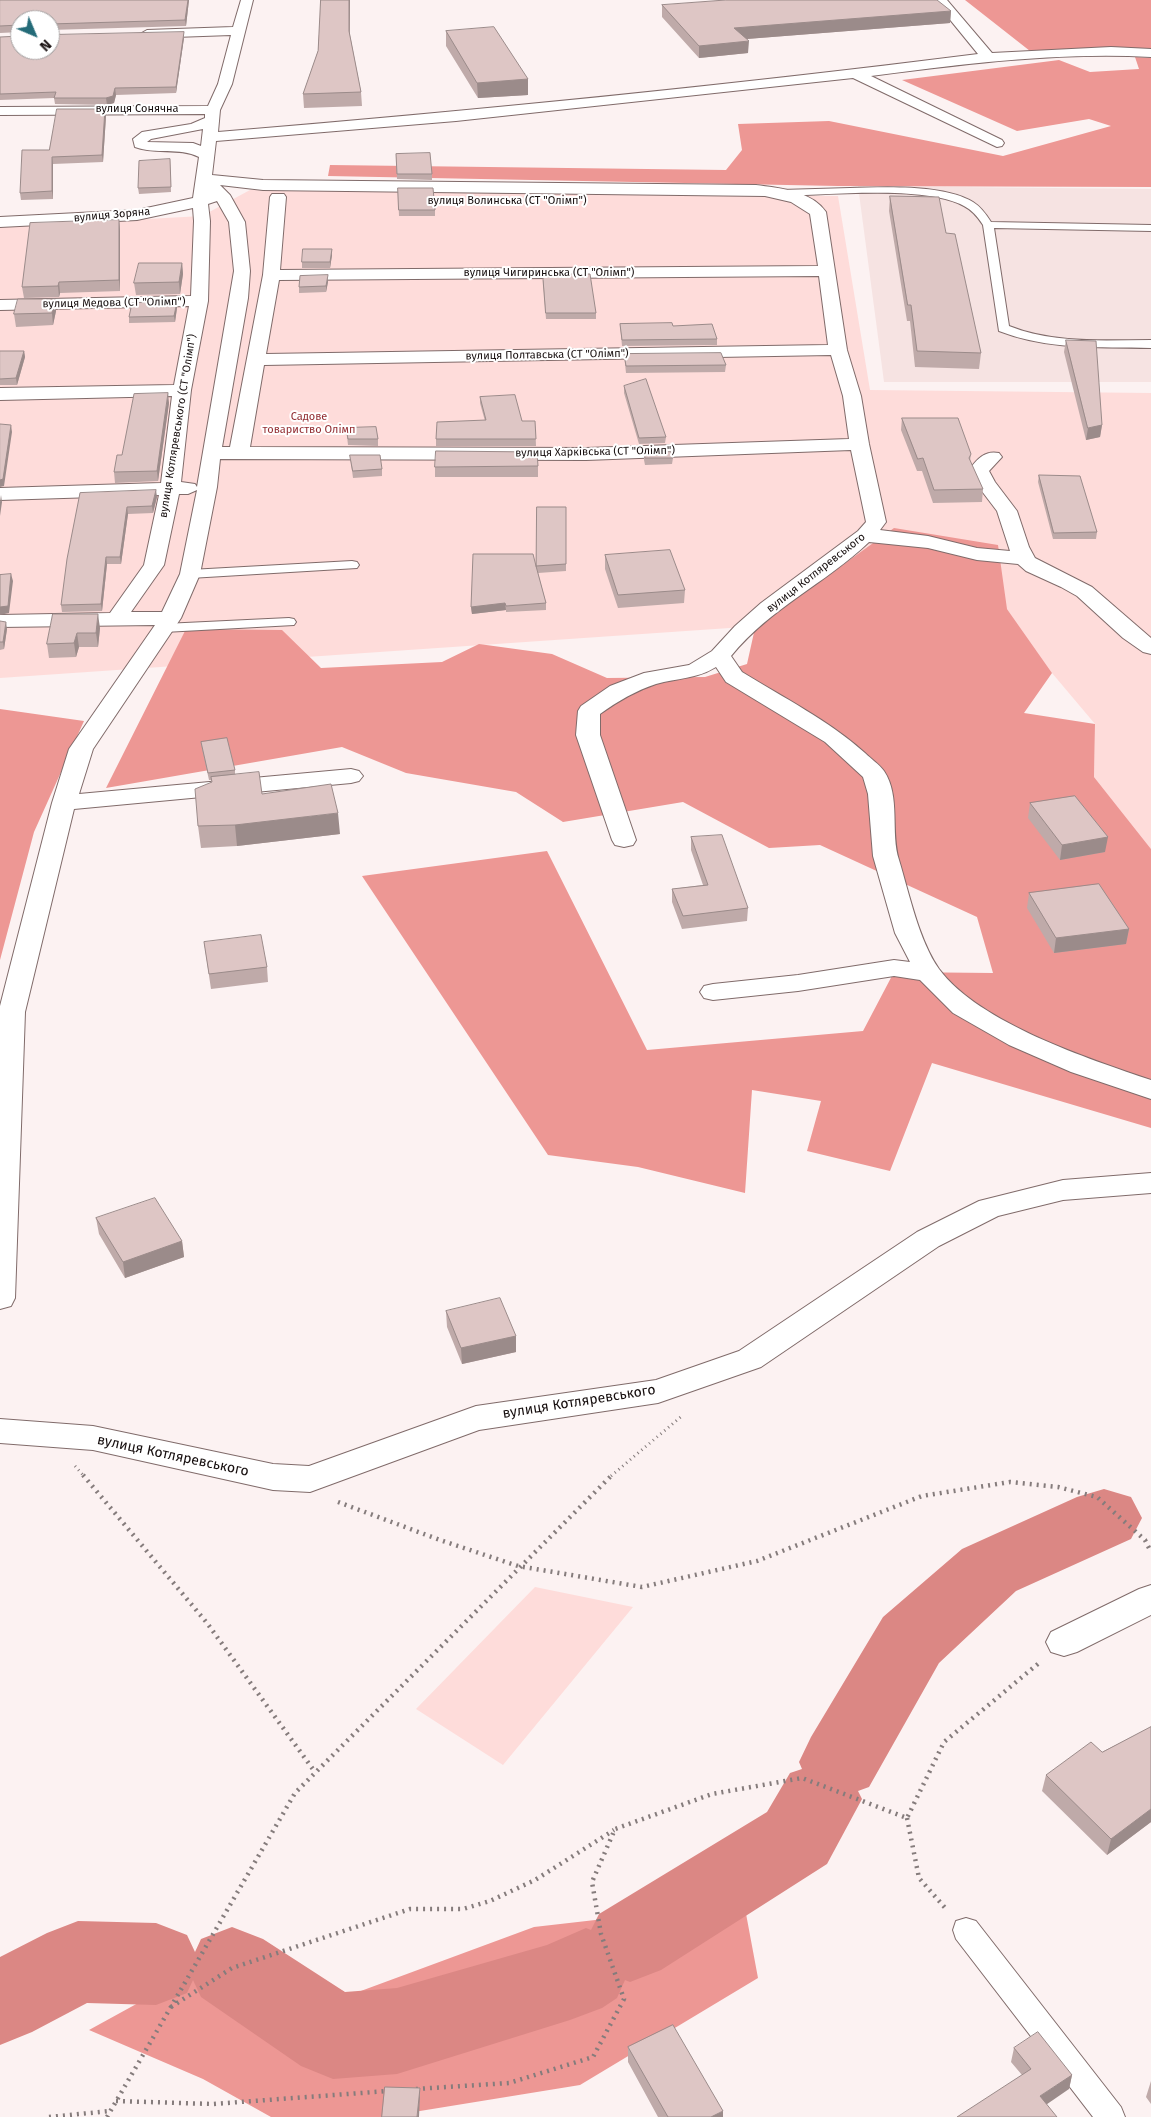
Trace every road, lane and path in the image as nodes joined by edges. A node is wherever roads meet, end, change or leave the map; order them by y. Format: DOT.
graph roads {
  1 [pos="246,0"];
  2 [pos="940,0"];
  3 [pos="238,31"];
  4 [pos="137,34"];
  5 [pos="1151,53"];
  6 [pos="988,56"];
  7 [pos="855,74"];
  8 [pos="0,111"];
  9 [pos="211,132"];
  10 [pos="997,143"];
  11 [pos="204,179"];
  12 [pos="264,185"];
  13 [pos="781,192"];
  14 [pos="278,197"];
  15 [pos="211,198"];
  16 [pos="757,202"];
  17 [pos="202,221"];
  18 [pos="0,222"];
  19 [pos="988,225"];
  20 [pos="1151,228"];
  21 [pos="0,232"];
  22 [pos="826,271"];
  23 [pos="271,276"];
  24 [pos="199,301"];
  25 [pos="0,305"];
  26 [pos="1151,344"];
  27 [pos="838,350"];
  28 [pos="256,360"];
  29 [pos="182,390"];
  30 [pos="0,394"];
  31 [pos="859,444"];
  32 [pos="211,453"];
  33 [pos="239,453"];
  34 [pos="992,457"];
  35 [pos="207,488"];
  36 [pos="170,489"];
  37 [pos="0,494"];
  38 [pos="866,536"];
  39 [pos="1024,558"];
  40 [pos="352,565"];
  41 [pos="190,574"];
  42 [pos="116,619"];
  43 [pos="0,621"];
  44 [pos="289,622"];
  45 [pos="167,623"];
  46 [pos="1151,647"];
  47 [pos="720,656"];
  48 [pos="351,776"];
  49 [pos="64,803"];
  50 [pos="624,840"];
  51 [pos="928,973"];
  52 [pos="713,992"];
  53 [pos="1151,1090"];
  54 [pos="1151,1183"];
  55 [pos="0,1298"];
  56 [pos="691,1408"];
  57 [pos="0,1431"];
  58 [pos="48,1435"];
  59 [pos="329,1498"];
  60 [pos="1151,1552"];
  61 [pos="518,1566"];
  62 [pos="1151,1599"];
  63 [pos="1064,1642"];
  64 [pos="315,1772"];
  65 [pos="907,1818"];
  66 [pos="615,1829"];
  67 [pos="966,1930"];
  68 [pos="170,2007"];
  69 [pos="410,2090"];
  70 [pos="390,2091"];
  71 [pos="116,2101"];
  72 [pos="111,2110"];
  73 [pos="49,2117"];
  74 [pos="107,2117"];
  75 [pos="1111,2117"];
  1 -- 3 [label="street, вулиця Котляревського (СТ \"Олімп\")"];
  2 -- 6 [label="street"];
  3 -- 4 [label="street"];
  3 -- 9 [label="street, вулиця Котляревського (СТ \"Олімп\")"];
  5 -- 6 [label="street"];
  6 -- 7 [label="street"];
  7 -- 9 [label="street"];
  7 -- 10 [label="street"];
  8 -- 9 [label="street, вулиця Сонячна"];
  9 -- 9 [label="street"];
  9 -- 11 [label="street, вулиця Котляревського (СТ \"Олімп\")"];
  11 -- 12 [label="street"];
  11 -- 15 [label="street, вулиця Котляревського (СТ \"Олімп\")"];
  12 -- 13 [label="street"];
  12 -- 14 [label="street"];
  13 -- 19 [label="lane"];
  13 -- 22 [label="street, вулиця Котляревського"];
  14 -- 16 [label="street, вулиця Волинська (СТ \"Олімп\")"];
  14 -- 23 [label="street"];
  15 -- 17 [label="street, вулиця Котляревського (СТ \"Олімп\")"];
  15 -- 18 [label="street, вулиця Зоряна"];
  15 -- 32 [label="street"];
  17 -- 21 [label="street"];
  17 -- 24 [label="street, вулиця Котляревського (СТ \"Олімп\")"];
  19 -- 20 [label="lane"];
  19 -- 26 [label="lane"];
  22 -- 23 [label="street, вулиця Чигиринська (СТ \"Олімп\")"];
  22 -- 27 [label="street, вулиця Котляревського"];
  23 -- 28 [label="street"];
  24 -- 25 [label="street, вулиця Медова (СТ \"Олімп\")"];
  24 -- 29 [label="street, вулиця Котляревського (СТ \"Олімп\")"];
  27 -- 28 [label="street, вулиця Полтавська (СТ \"Олімп\")"];
  27 -- 31 [label="street, вулиця Котляревського"];
  28 -- 33 [label="street"];
  29 -- 30 [label="street"];
  29 -- 36 [label="street, вулиця Котляревського (СТ \"Олімп\")"];
  31 -- 33 [label="street, вулиця Харківська (СТ \"Олімп\")"];
  31 -- 38 [label="street, вулиця Котляревського"];
  32 -- 33 [label="street, вулиця Харківська (СТ \"Олімп\")"];
  32 -- 35 [label="street"];
  34 -- 39 [label="street"];
  35 -- 36 [label="street"];
  35 -- 41 [label="street"];
  36 -- 37 [label="street"];
  36 -- 42 [label="street, вулиця Котляревського (СТ \"Олімп\")"];
  38 -- 39 [label="street"];
  38 -- 47 [label="street, вулиця Котляревського"];
  39 -- 46 [label="street"];
  40 -- 41 [label="lane"];
  41 -- 45 [label="street"];
  42 -- 43 [label="street"];
  42 -- 45 [label="street"];
  44 -- 45 [label="lane"];
  45 -- 49 [label="street"];
  47 -- 50 [label="street, вулиця Котляревського"];
  47 -- 51 [label="street"];
  48 -- 49 [label="street"];
  49 -- 55 [label="street"];
  51 -- 52 [label="street"];
  51 -- 53 [label="street"];
  54 -- 58 [label="street, вулиця Котляревського"];
  56 -- 61 [label="path"];
  57 -- 58 [label="street, вулиця Котляревського"];
  58 -- 64 [label="path"];
  59 -- 61 [label="path"];
  60 -- 61 [label="path"];
  61 -- 64 [label="path"];
  62 -- 63 [label="street"];
  63 -- 65 [label="path"];
  64 -- 68 [label="path"];
  65 -- 66 [label="path"];
  65 -- 67 [label="path"];
  66 -- 68 [label="path"];
  66 -- 69 [label="path"];
  67 -- 75 [label="lane"];
  68 -- 71 [label="path"];
  70 -- 71 [label="path"];
  71 -- 72 [label="path"];
  72 -- 73 [label="path"];
  72 -- 74 [label="path"];
}
